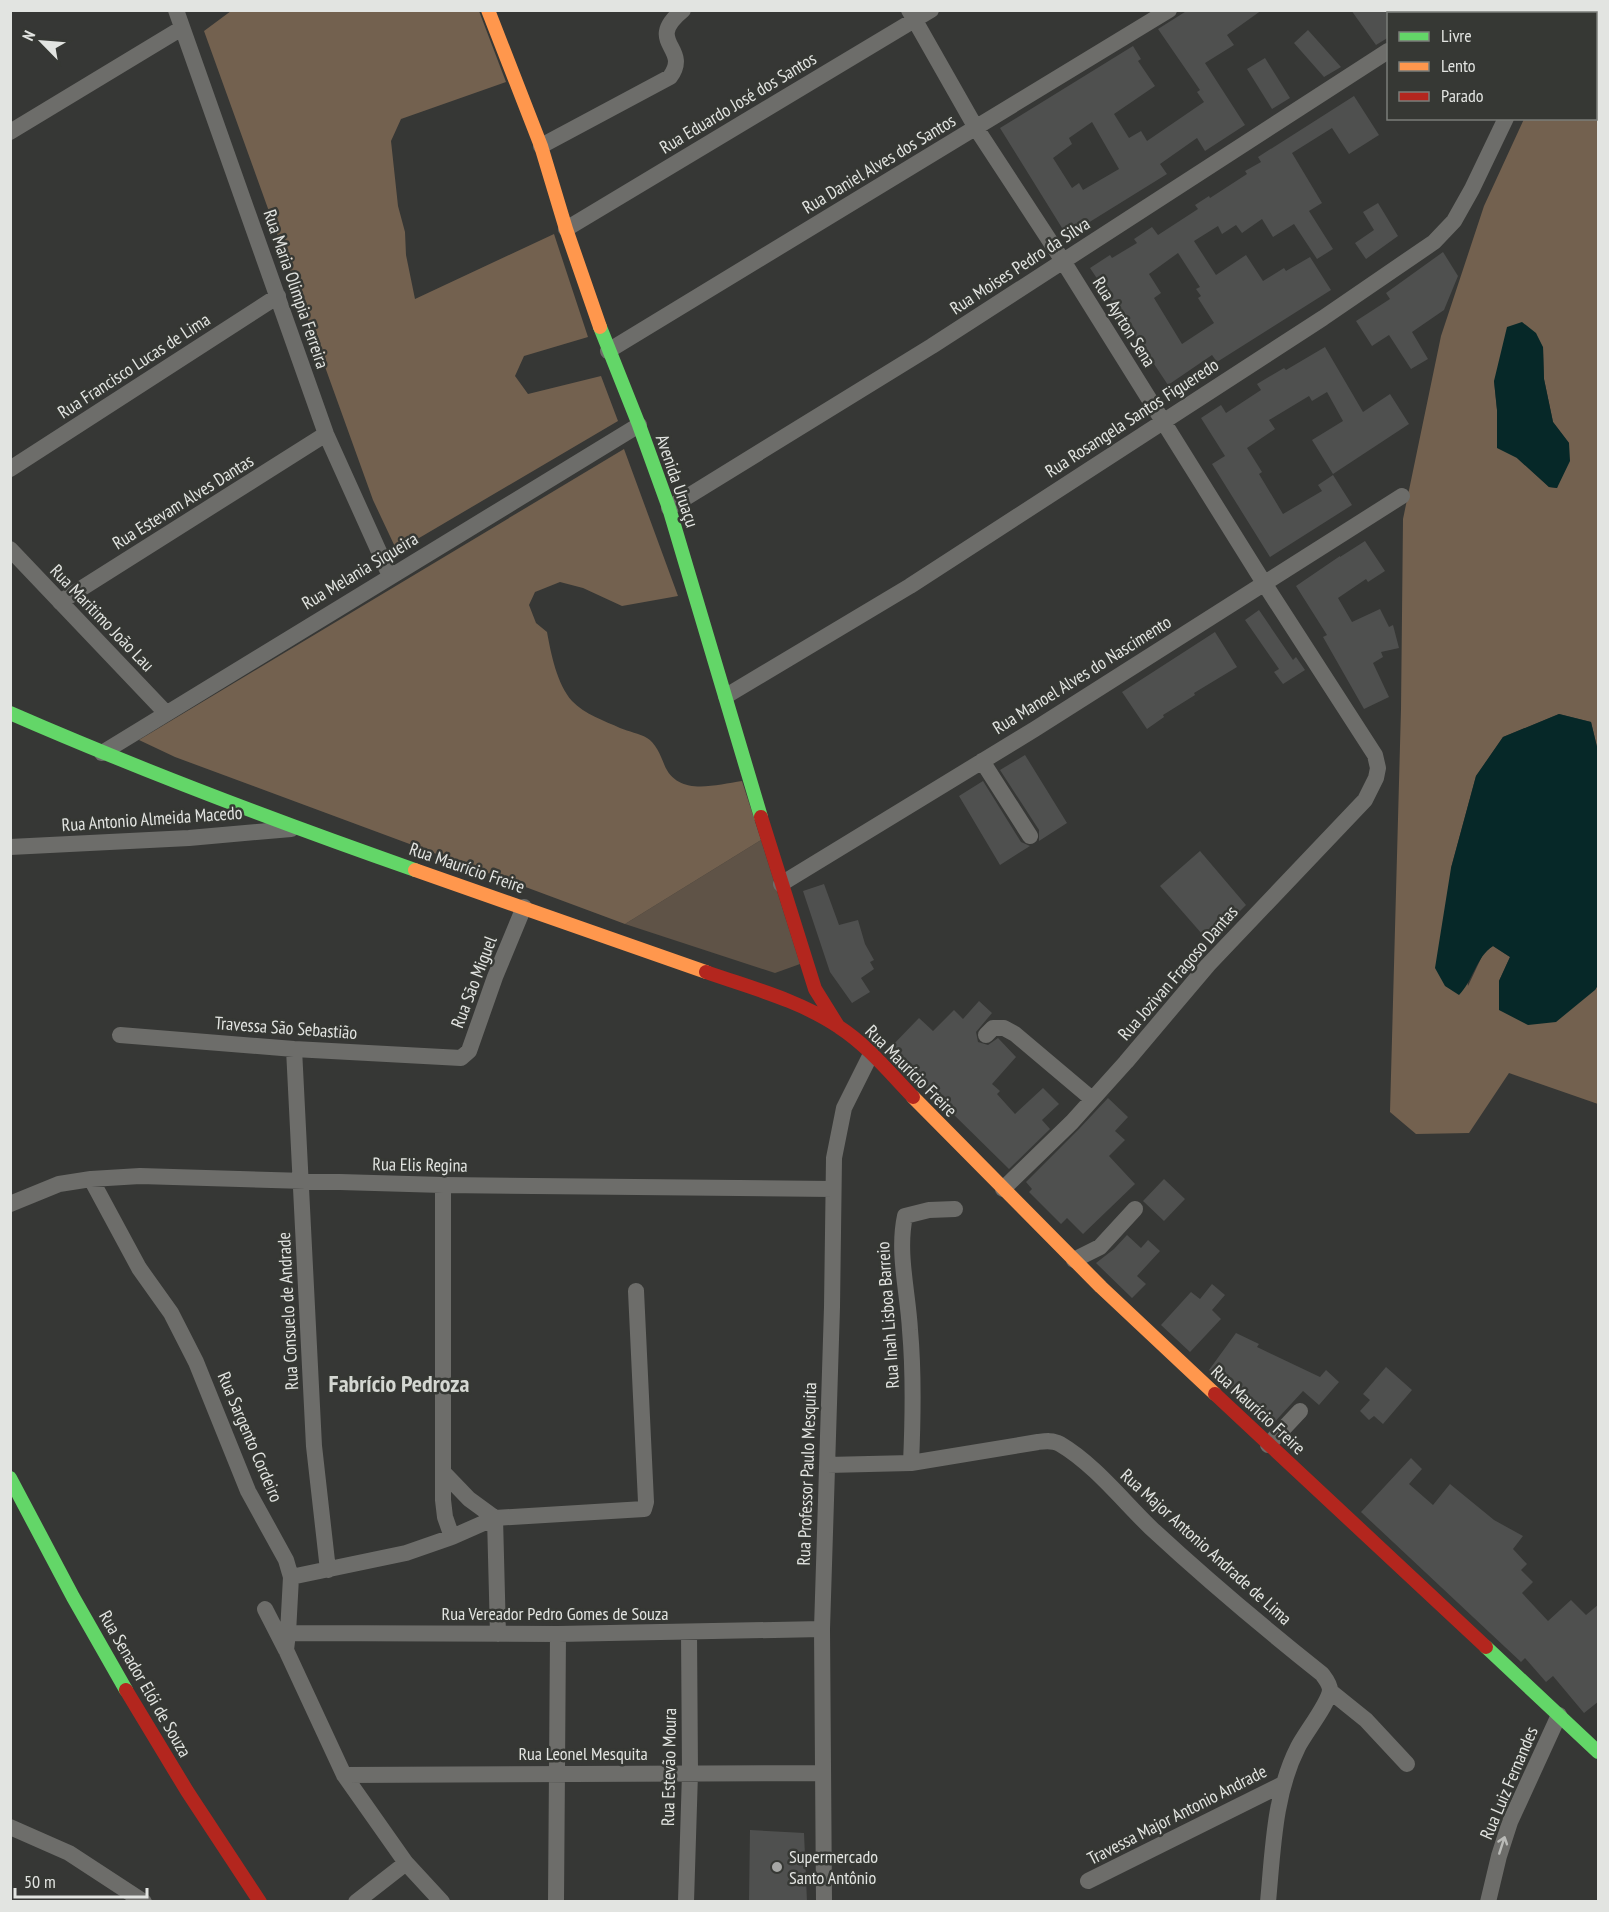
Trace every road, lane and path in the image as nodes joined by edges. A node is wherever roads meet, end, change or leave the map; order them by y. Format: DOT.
graph roads {
  1 [pos="176,10"];
  2 [pos="488,10"];
  3 [pos="683,10"];
  4 [pos="931,10"];
  5 [pos="1169,10"];
  6 [pos="912,15"];
  7 [pos="182,28"];
  8 [pos="1387,52"];
  9 [pos="1505,120"];
  10 [pos="976,128"];
  11 [pos="10,132"];
  12 [pos="541,146"];
  13 [pos="566,229"];
  14 [pos="1063,261"];
  15 [pos="278,297"];
  16 [pos="609,351"];
  17 [pos="1163,420"];
  18 [pos="639,425"];
  19 [pos="326,434"];
  20 [pos="10,469"];
  21 [pos="1402,496"];
  22 [pos="669,508"];
  23 [pos="10,549"];
  24 [pos="390,576"];
  25 [pos="1264,583"];
  26 [pos="60,602"];
  27 [pos="726,696"];
  28 [pos="10,713"];
  29 [pos="166,713"];
  30 [pos="102,753"];
  31 [pos="982,760"];
  32 [pos="1376,778"];
  33 [pos="297,828"];
  34 [pos="1030,836"];
  35 [pos="10,847"];
  36 [pos="781,884"];
  37 [pos="524,907"];
  38 [pos="810,972"];
  39 [pos="773,995"];
  40 [pos="839,1027"];
  41 [pos="120,1035"];
  42 [pos="986,1035"];
  43 [pos="294,1049"];
  44 [pos="871,1054"];
  45 [pos="450,1058"];
  46 [pos="1092,1099"];
  47 [pos="91,1179"];
  48 [pos="302,1182"];
  49 [pos="443,1185"];
  50 [pos="833,1189"];
  51 [pos="1003,1189"];
  52 [pos="10,1204"];
  53 [pos="955,1209"];
  54 [pos="1135,1209"];
  55 [pos="1074,1260"];
  56 [pos="636,1291"];
  57 [pos="1300,1411"];
  58 [pos="1268,1445"];
  59 [pos="911,1463"];
  60 [pos="827,1465"];
  61 [pos="444,1473"];
  62 [pos="10,1478"];
  63 [pos="495,1518"];
  64 [pos="452,1537"];
  65 [pos="327,1570"];
  66 [pos="291,1577"];
  67 [pos="265,1609"];
  68 [pos="822,1629"];
  69 [pos="689,1632"];
  70 [pos="498,1634"];
  71 [pos="558,1634"];
  72 [pos="287,1641"];
  73 [pos="1330,1691"];
  74 [pos="1559,1715"];
  75 [pos="1599,1752"];
  76 [pos="1407,1764"];
  77 [pos="690,1773"];
  78 [pos="823,1773"];
  79 [pos="555,1774"];
  80 [pos="344,1775"];
  81 [pos="1283,1784"];
  82 [pos="10,1827"];
  83 [pos="406,1863"];
  84 [pos="1088,1881"];
  85 [pos="136,1900"];
  86 [pos="260,1902"];
  87 [pos="356,1902"];
  88 [pos="442,1902"];
  89 [pos="556,1902"];
  90 [pos="686,1902"];
  91 [pos="824,1902"];
  92 [pos="1268,1902"];
  93 [pos="1488,1902"];
  1 -- 7 [label="street, Rua Maria Olimpia Ferreira"];
  2 -- 12 [label="street, Avenida Uruaçu"];
  3 -- 12 [label="street"];
  4 -- 6 [label="street, Rua Eduardo José dos Santos"];
  5 -- 10 [label="street, Rua Daniel Alves dos Santos"];
  6 -- 10 [label="street, Rua Ayrton Sena"];
  6 -- 13 [label="street, Rua Eduardo José dos Santos"];
  7 -- 11 [label="street"];
  7 -- 15 [label="street, Rua Maria Olimpia Ferreira"];
  8 -- 14 [label="street, Rua Moises Pedro da Silva"];
  9 -- 17 [label="street, Rua Rosangela Santos Figueredo"];
  10 -- 14 [label="street, Rua Ayrton Sena"];
  10 -- 16 [label="street, Rua Daniel Alves dos Santos"];
  12 -- 13 [label="street, Avenida Uruaçu"];
  13 -- 16 [label="street, Avenida Uruaçu"];
  14 -- 17 [label="street, Rua Ayrton Sena"];
  14 -- 22 [label="street, Rua Moises Pedro da Silva"];
  15 -- 19 [label="street, Rua Maria Olimpia Ferreira"];
  15 -- 20 [label="street, Rua Francisco Lucas de Lima"];
  16 -- 18 [label="street, Avenida Uruaçu"];
  17 -- 25 [label="street, Rua Ayrton Sena"];
  17 -- 27 [label="street, Rua Rosangela Santos Figueredo"];
  18 -- 22 [label="street, Avenida Uruaçu"];
  18 -- 24 [label="street, Rua Melania Siqueira"];
  19 -- 24 [label="street, Rua Maria Olimpia Ferreira"];
  19 -- 26 [label="street, Rua Estevam Alves Dantas"];
  21 -- 25 [label="street, Rua Manoel Alves do Nascimento"];
  22 -- 27 [label="street, Avenida Uruaçu"];
  23 -- 26 [label="street, Rua Maritimo João Lau"];
  24 -- 29 [label="street, Rua Melania Siqueira"];
  25 -- 31 [label="street, Rua Manoel Alves do Nascimento"];
  25 -- 32 [label="street, Rua Ayrton Sena"];
  26 -- 29 [label="street, Rua Maritimo João Lau"];
  27 -- 36 [label="street, Avenida Uruaçu"];
  28 -- 30 [label="street, Rua Maurício Freire"];
  29 -- 30 [label="street, Rua Melania Siqueira"];
  30 -- 33 [label="street, Rua Maurício Freire"];
  31 -- 34 [label="street"];
  31 -- 36 [label="street, Rua Manoel Alves do Nascimento"];
  32 -- 46 [label="street, Rua Jozivan Fragoso Dantas"];
  33 -- 35 [label="street, Rua Antonio Almeida Macedo"];
  33 -- 37 [label="street, Rua Maurício Freire"];
  36 -- 38 [label="street, Avenida Uruaçu"];
  37 -- 39 [label="street, Rua Maurício Freire"];
  37 -- 45 [label="street, Rua São Miguel"];
  38 -- 39 [label="street"];
  38 -- 40 [label="street, Avenida Uruaçu"];
  39 -- 40 [label="street, Rua Maurício Freire"];
  40 -- 44 [label="street, Rua Maurício Freire"];
  41 -- 43 [label="street, Travessa São Sebastião"];
  42 -- 46 [label="street"];
  43 -- 45 [label="street, Travessa São Sebastião"];
  43 -- 48 [label="street, Rua Consuelo de Andrade"];
  44 -- 50 [label="street, Rua Professor Paulo Mesquita"];
  44 -- 51 [label="street, Rua Maurício Freire"];
  46 -- 51 [label="street, Rua Jozivan Fragoso Dantas"];
  47 -- 48 [label="street, Rua Elis Regina"];
  47 -- 52 [label="street, Rua Elis Regina"];
  47 -- 66 [label="street, Rua Sargento Cordeiro"];
  48 -- 49 [label="street, Rua Elis Regina"];
  48 -- 65 [label="street, Rua Consuelo de Andrade"];
  49 -- 50 [label="street, Rua Elis Regina"];
  49 -- 61 [label="street"];
  50 -- 60 [label="street, Rua Professor Paulo Mesquita"];
  51 -- 55 [label="street, Rua Maurício Freire"];
  53 -- 59 [label="street, Rua Inah Lisboa Barreio"];
  54 -- 55 [label="street"];
  55 -- 58 [label="street, Rua Maurício Freire"];
  56 -- 63 [label="street"];
  57 -- 58 [label="street"];
  58 -- 74 [label="street, Rua Maurício Freire"];
  59 -- 60 [label="street, Rua Major Antonio Andrade de Lima"];
  59 -- 73 [label="street, Rua Major Antonio Andrade de Lima"];
  60 -- 68 [label="street, Rua Professor Paulo Mesquita"];
  61 -- 63 [label="street"];
  61 -- 64 [label="street"];
  62 -- 86 [label="street, Rua Senador Elói de Souza"];
  63 -- 64 [label="street"];
  63 -- 70 [label="street"];
  64 -- 65 [label="street"];
  65 -- 66 [label="street"];
  66 -- 72 [label="street, Rua Sargento Cordeiro"];
  67 -- 72 [label="street"];
  68 -- 69 [label="street, Rua Vereador Pedro Gomes de Souza"];
  68 -- 78 [label="street, Rua Professor Paulo Mesquita"];
  69 -- 71 [label="street, Rua Vereador Pedro Gomes de Souza"];
  69 -- 77 [label="street, Rua Estevão Moura"];
  70 -- 71 [label="street, Rua Vereador Pedro Gomes de Souza"];
  70 -- 72 [label="street, Rua Vereador Pedro Gomes de Souza"];
  71 -- 79 [label="street"];
  72 -- 80 [label="street, Rua Sargento Cordeiro"];
  73 -- 76 [label="street, Rua Major Antonio Andrade de Lima"];
  73 -- 81 [label="street"];
  74 -- 75 [label="street, Rua Maurício Freire"];
  93 -- 74 [label="street, Rua Luiz Fernandes, one-way"];
  77 -- 78 [label="street, Rua Leonel Mesquita"];
  77 -- 79 [label="street, Rua Leonel Mesquita"];
  77 -- 90 [label="street, Rua Estevão Moura"];
  78 -- 91 [label="street, Rua Professor Paulo Mesquita"];
  79 -- 80 [label="street, Rua Leonel Mesquita"];
  79 -- 89 [label="street"];
  80 -- 83 [label="street, Rua Sargento Cordeiro"];
  81 -- 84 [label="street, Travessa Major Antonio Andrade"];
  81 -- 92 [label="street"];
  82 -- 85 [label="street"];
  83 -- 87 [label="street"];
  83 -- 88 [label="street, Rua Sargento Cordeiro"];
}
